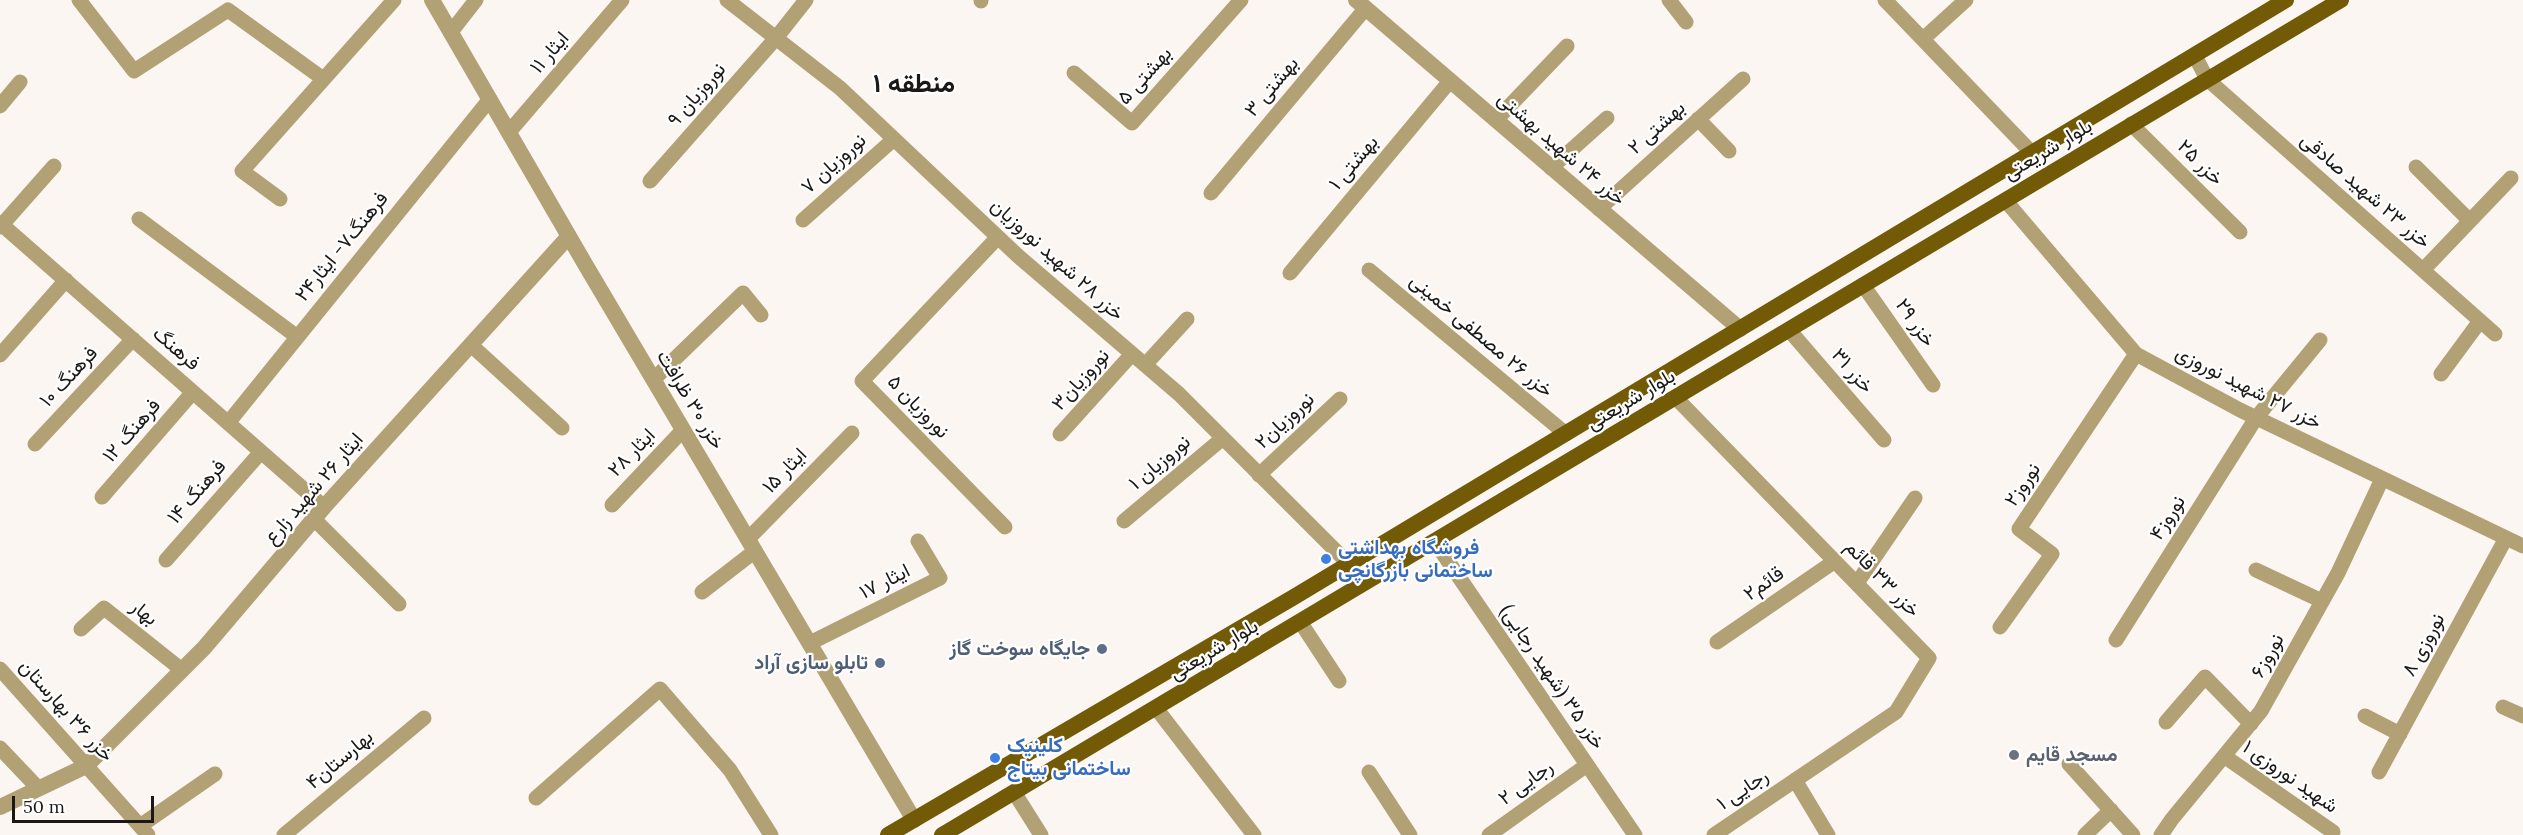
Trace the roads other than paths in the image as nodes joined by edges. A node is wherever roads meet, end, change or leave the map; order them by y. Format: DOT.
graph roads {
  1 [pos="79,0"];
  2 [pos="394,0"];
  3 [pos="432,0"];
  4 [pos="476,0"];
  5 [pos="622,0"];
  6 [pos="727,0"];
  7 [pos="806,0"];
  8 [pos="1241,0"];
  9 [pos="1670,0"];
  10 [pos="1885,0"];
  11 [pos="1966,0"];
  12 [pos="2342,0"];
  13 [pos="2278,2"];
  14 [pos="1360,4"];
  15 [pos="1686,22"];
  16 [pos="451,32"];
  17 [pos="776,38"];
  18 [pos="1923,39"];
  19 [pos="1567,46"];
  20 [pos="2194,56"];
  21 [pos="1074,73"];
  22 [pos="322,78"];
  23 [pos="1743,79"];
  24 [pos="2207,79"];
  25 [pos="1450,81"];
  26 [pos="20,82"];
  27 [pos="490,99"];
  28 [pos="0,106"];
  29 [pos="1606,118"];
  30 [pos="1698,119"];
  31 [pos="1496,120"];
  32 [pos="2131,124"];
  33 [pos="509,132"];
  34 [pos="894,139"];
  35 [pos="1729,151"];
  36 [pos="2032,153"];
  37 [pos="54,166"];
  38 [pos="2416,167"];
  39 [pos="1551,168"];
  40 [pos="2511,178"];
  41 [pos="650,181"];
  42 [pos="1211,193"];
  43 [pos="280,199"];
  44 [pos="2005,200"];
  45 [pos="1599,209"];
  46 [pos="139,219"];
  47 [pos="803,220"];
  48 [pos="2470,221"];
  49 [pos="1,224"];
  50 [pos="2240,232"];
  51 [pos="569,236"];
  52 [pos="998,237"];
  53 [pos="1369,270"];
  54 [pos="2423,270"];
  55 [pos="1290,273"];
  56 [pos="66,280"];
  57 [pos="1863,285"];
  58 [pos="761,315"];
  59 [pos="1187,319"];
  60 [pos="2480,321"];
  61 [pos="1740,329"];
  62 [pos="1789,330"];
  63 [pos="2495,334"];
  64 [pos="296,336"];
  65 [pos="133,339"];
  66 [pos="2320,340"];
  67 [pos="471,345"];
  68 [pos="1132,354"];
  69 [pos="2136,354"];
  70 [pos="0,355"];
  71 [pos="1145,365"];
  72 [pos="2442,374"];
  73 [pos="654,379"];
  74 [pos="1933,385"];
  75 [pos="193,393"];
  76 [pos="1676,398"];
  77 [pos="1340,399"];
  78 [pos="2256,418"];
  79 [pos="228,423"];
  80 [pos="562,428"];
  81 [pos="684,430"];
  82 [pos="852,433"];
  83 [pos="1060,434"];
  84 [pos="1566,434"];
  85 [pos="1223,438"];
  86 [pos="1884,440"];
  87 [pos="36,444"];
  88 [pos="261,452"];
  89 [pos="1259,475"];
  90 [pos="2382,479"];
  91 [pos="102,497"];
  92 [pos="1915,498"];
  93 [pos="612,505"];
  94 [pos="319,513"];
  95 [pos="1124,521"];
  96 [pos="1005,527"];
  97 [pos="2506,538"];
  98 [pos="918,541"];
  99 [pos="1435,542"];
  100 [pos="752,545"];
  101 [pos="2523,546"];
  102 [pos="166,560"];
  103 [pos="1835,561"];
  104 [pos="1349,564"];
  105 [pos="2256,570"];
  106 [pos="1857,583"];
  107 [pos="702,592"];
  108 [pos="2322,601"];
  109 [pos="399,604"];
  110 [pos="1301,623"];
  111 [pos="2000,627"];
  112 [pos="81,629"];
  113 [pos="2116,640"];
  114 [pos="1717,642"];
  115 [pos="810,643"];
  116 [pos="0,669"];
  117 [pos="182,670"];
  118 [pos="1339,681"];
  119 [pos="2503,707"];
  120 [pos="1156,708"];
  121 [pos="2365,716"];
  122 [pos="2523,716"];
  123 [pos="424,718"];
  124 [pos="2166,722"];
  125 [pos="2251,724"];
  126 [pos="2400,734"];
  127 [pos="0,748"];
  128 [pos="2224,756"];
  129 [pos="2069,764"];
  130 [pos="1587,765"];
  131 [pos="86,766"];
  132 [pos="1369,772"];
  133 [pos="2379,772"];
  134 [pos="215,774"];
  135 [pos="1795,780"];
  136 [pos="38,788"];
  137 [pos="1014,792"];
  138 [pos="536,798"];
  139 [pos="0,807"];
  140 [pos="2111,810"];
  141 [pos="914,819"];
  142 [pos="144,830"];
  143 [pos="2333,832"];
  144 [pos="284,835"];
  145 [pos="771,835"];
  146 [pos="888,835"];
  147 [pos="942,835"];
  148 [pos="1041,835"];
  149 [pos="1254,835"];
  150 [pos="1410,835"];
  151 [pos="1489,835"];
  152 [pos="1635,835"];
  153 [pos="1714,835"];
  154 [pos="1828,835"];
  155 [pos="2085,835"];
  156 [pos="2133,835"];
  157 [pos="2161,835"];
  1 -- 22 [label="street"];
  2 -- 22 [label="street"];
  3 -- 16 [label="street, خزر ۳۰ ظرافت"];
  4 -- 16 [label="street"];
  5 -- 33 [label="street, ایثار ۱۱"];
  6 -- 17 [label="street, خزر ۲۸ شهید نوروزیان"];
  7 -- 17 [label="street, نوروزیان ۹"];
  8 -- 21 [label="street, بهشتی ۵"];
  9 -- 15 [label="street"];
  10 -- 18 [label="street"];
  11 -- 18 [label="street"];
  12 -- 24 [label="main road, بلوار شریعتی"];
  13 -- 20 [label="main road, بلوار شریعتی"];
  14 -- 25 [label="street, خزر ۲۴ شهید بهشتی"];
  14 -- 42 [label="street, بهشتی ۳"];
  16 -- 27 [label="street, خزر ۳۰ ظرافت"];
  17 -- 34 [label="street, خزر ۲۸ شهید نوروزیان"];
  17 -- 41 [label="street, نوروزیان ۹"];
  18 -- 36 [label="street"];
  19 -- 31 [label="street"];
  20 -- 24 [label="street, خزر ۲۳ شهید صادقی"];
  20 -- 36 [label="main road, بلوار شریعتی"];
  22 -- 43 [label="street"];
  23 -- 30 [label="street, بهشتی ۲"];
  24 -- 32 [label="main road, بلوار شریعتی"];
  24 -- 54 [label="street, خزر ۲۳ شهید صادقی"];
  25 -- 31 [label="street, خزر ۲۴ شهید بهشتی"];
  25 -- 55 [label="street, بهشتی ۱"];
  26 -- 28 [label="street"];
  27 -- 33 [label="street, خزر ۳۰ ظرافت"];
  27 -- 64 [label="street, فرهنگ۷- ایثار۲۴"];
  29 -- 39 [label="street"];
  30 -- 35 [label="street"];
  30 -- 45 [label="street, بهشتی ۲"];
  31 -- 39 [label="street, خزر ۲۴ شهید بهشتی"];
  32 -- 44 [label="main road, بلوار شریعتی"];
  32 -- 50 [label="street, خزر ۲۵"];
  33 -- 51 [label="street, خزر ۳۰ ظرافت"];
  34 -- 47 [label="street, نوروزیان ۷"];
  34 -- 52 [label="street, خزر ۲۸ شهید نوروزیان"];
  36 -- 61 [label="main road, بلوار شریعتی"];
  37 -- 49 [label="street"];
  38 -- 48 [label="street"];
  39 -- 45 [label="street, خزر ۲۴ شهید بهشتی"];
  40 -- 48 [label="street"];
  44 -- 57 [label="main road, بلوار شریعتی"];
  44 -- 69 [label="street, خزر ۲۷ شهید نوروزی"];
  45 -- 61 [label="street, خزر ۲۴ شهید بهشتی"];
  46 -- 64 [label="street"];
  48 -- 54 [label="street"];
  49 -- 56 [label="street, فرهنگ"];
  51 -- 67 [label="street, ایثار ۲۶ شهید زارع"];
  51 -- 73 [label="street, خزر ۳۰ ظرافت"];
  52 -- 68 [label="street, خزر ۲۸ شهید نوروزیان"];
  52 -- 96 [label="street, نوروزیان ۵"];
  53 -- 84 [label="street, خزر ۲۶ مصطفی خمینی"];
  54 -- 60 [label="street, خزر ۲۳ شهید صادقی"];
  56 -- 65 [label="street, فرهنگ"];
  56 -- 70 [label="street"];
  57 -- 62 [label="main road, بلوار شریعتی"];
  57 -- 74 [label="street, خزر ۲۹"];
  58 -- 73 [label="street"];
  59 -- 71 [label="street"];
  60 -- 63 [label="street, خزر ۲۳ شهید صادقی"];
  60 -- 72 [label="street"];
  61 -- 84 [label="main road, بلوار شریعتی"];
  62 -- 76 [label="main road, بلوار شریعتی"];
  62 -- 86 [label="street, خزر ۳۱"];
  64 -- 79 [label="street, فرهنگ۷- ایثار۲۴"];
  65 -- 75 [label="street, فرهنگ"];
  65 -- 87 [label="street, فرهنگ ۱۰"];
  66 -- 78 [label="street, نوروز۴"];
  67 -- 80 [label="street"];
  67 -- 94 [label="street, ایثار ۲۶ شهید زارع"];
  68 -- 71 [label="street, خزر ۲۸ شهید نوروزیان"];
  68 -- 83 [label="street, نوروزیان۳"];
  69 -- 78 [label="street, خزر ۲۷ شهید نوروزی"];
  69 -- 111 [label="street, نوروز۲"];
  71 -- 85 [label="street, خزر ۲۸ شهید نوروزیان"];
  73 -- 81 [label="street, خزر ۳۰ ظرافت"];
  75 -- 79 [label="street, فرهنگ"];
  75 -- 91 [label="street, فرهنگ ۱۲"];
  76 -- 99 [label="main road, بلوار شریعتی"];
  76 -- 103 [label="street, خزر ۳۳ قائم"];
  77 -- 89 [label="street, نوروزیان۲"];
  78 -- 90 [label="street, خزر ۲۷ شهید نوروزی"];
  78 -- 113 [label="street, نوروز۴"];
  79 -- 88 [label="street, فرهنگ"];
  81 -- 93 [label="street, ایثار ۲۸"];
  81 -- 100 [label="street, خزر ۳۰ ظرافت"];
  82 -- 100 [label="street, ایثار ۱۵"];
  84 -- 104 [label="main road, بلوار شریعتی"];
  85 -- 89 [label="street, خزر ۲۸ شهید نوروزیان"];
  85 -- 95 [label="street, نوروزیان ۱"];
  88 -- 94 [label="street, فرهنگ"];
  88 -- 102 [label="street, فرهنگ ۱۴"];
  89 -- 104 [label="street, خزر ۲۸ شهید نوروزیان"];
  90 -- 97 [label="street, خزر ۲۷ شهید نوروزی"];
  90 -- 108 [label="street, نوروز۶"];
  92 -- 106 [label="street"];
  94 -- 109 [label="street, فرهنگ"];
  94 -- 117 [label="street, ایثار ۲۶ شهید زارع"];
  97 -- 101 [label="street, خزر ۲۷ شهید نوروزی"];
  97 -- 126 [label="street, نوروزی ۸"];
  98 -- 115 [label="street, ایثار ۱۷"];
  99 -- 110 [label="main road, بلوار شریعتی"];
  99 -- 130 [label="street, خزر ۳۵ (شهید رجایی)"];
  100 -- 107 [label="street, ایثار ۱۵"];
  100 -- 115 [label="street, خزر ۳۰ ظرافت"];
  103 -- 106 [label="street, خزر ۳۳ قائم"];
  103 -- 114 [label="street, قائم۲"];
  104 -- 141 [label="main road, بلوار شریعتی"];
  105 -- 108 [label="street"];
  106 -- 135 [label="street, خزر ۳۳ قائم"];
  108 -- 125 [label="street, نوروز۶"];
  110 -- 118 [label="street"];
  110 -- 120 [label="main road, بلوار شریعتی"];
  112 -- 117 [label="street, بهار"];
  115 -- 141 [label="street, خزر ۳۰ ظرافت"];
  116 -- 131 [label="street, خزر ۳۶ بهارستان"];
  117 -- 131 [label="street, ایثار ۲۶ شهید زارع"];
  119 -- 122 [label="street"];
  120 -- 137 [label="main road, بلوار شریعتی"];
  120 -- 149 [label="street"];
  121 -- 126 [label="street"];
  123 -- 144 [label="street, بهارستان۴"];
  124 -- 125 [label="street"];
  125 -- 128 [label="street, نوروز۶"];
  126 -- 133 [label="street, نوروزی ۸"];
  127 -- 136 [label="street"];
  128 -- 143 [label="street, شهید نوروزی ۱"];
  128 -- 157 [label="street, نوروز۶"];
  129 -- 140 [label="street"];
  130 -- 151 [label="street, رجایی ۲"];
  130 -- 152 [label="street, خزر ۳۵ (شهید رجایی)"];
  131 -- 136 [label="street"];
  131 -- 142 [label="street, خزر ۳۶ بهارستان"];
  132 -- 150 [label="street"];
  134 -- 142 [label="street"];
  135 -- 153 [label="street, رجایی ۱"];
  135 -- 154 [label="street"];
  136 -- 139 [label="street"];
  137 -- 147 [label="main road, بلوار شریعتی"];
  137 -- 148 [label="street"];
  138 -- 145 [label="street"];
  140 -- 155 [label="street"];
  140 -- 156 [label="street"];
  141 -- 146 [label="main road, بلوار شریعتی"];
}
